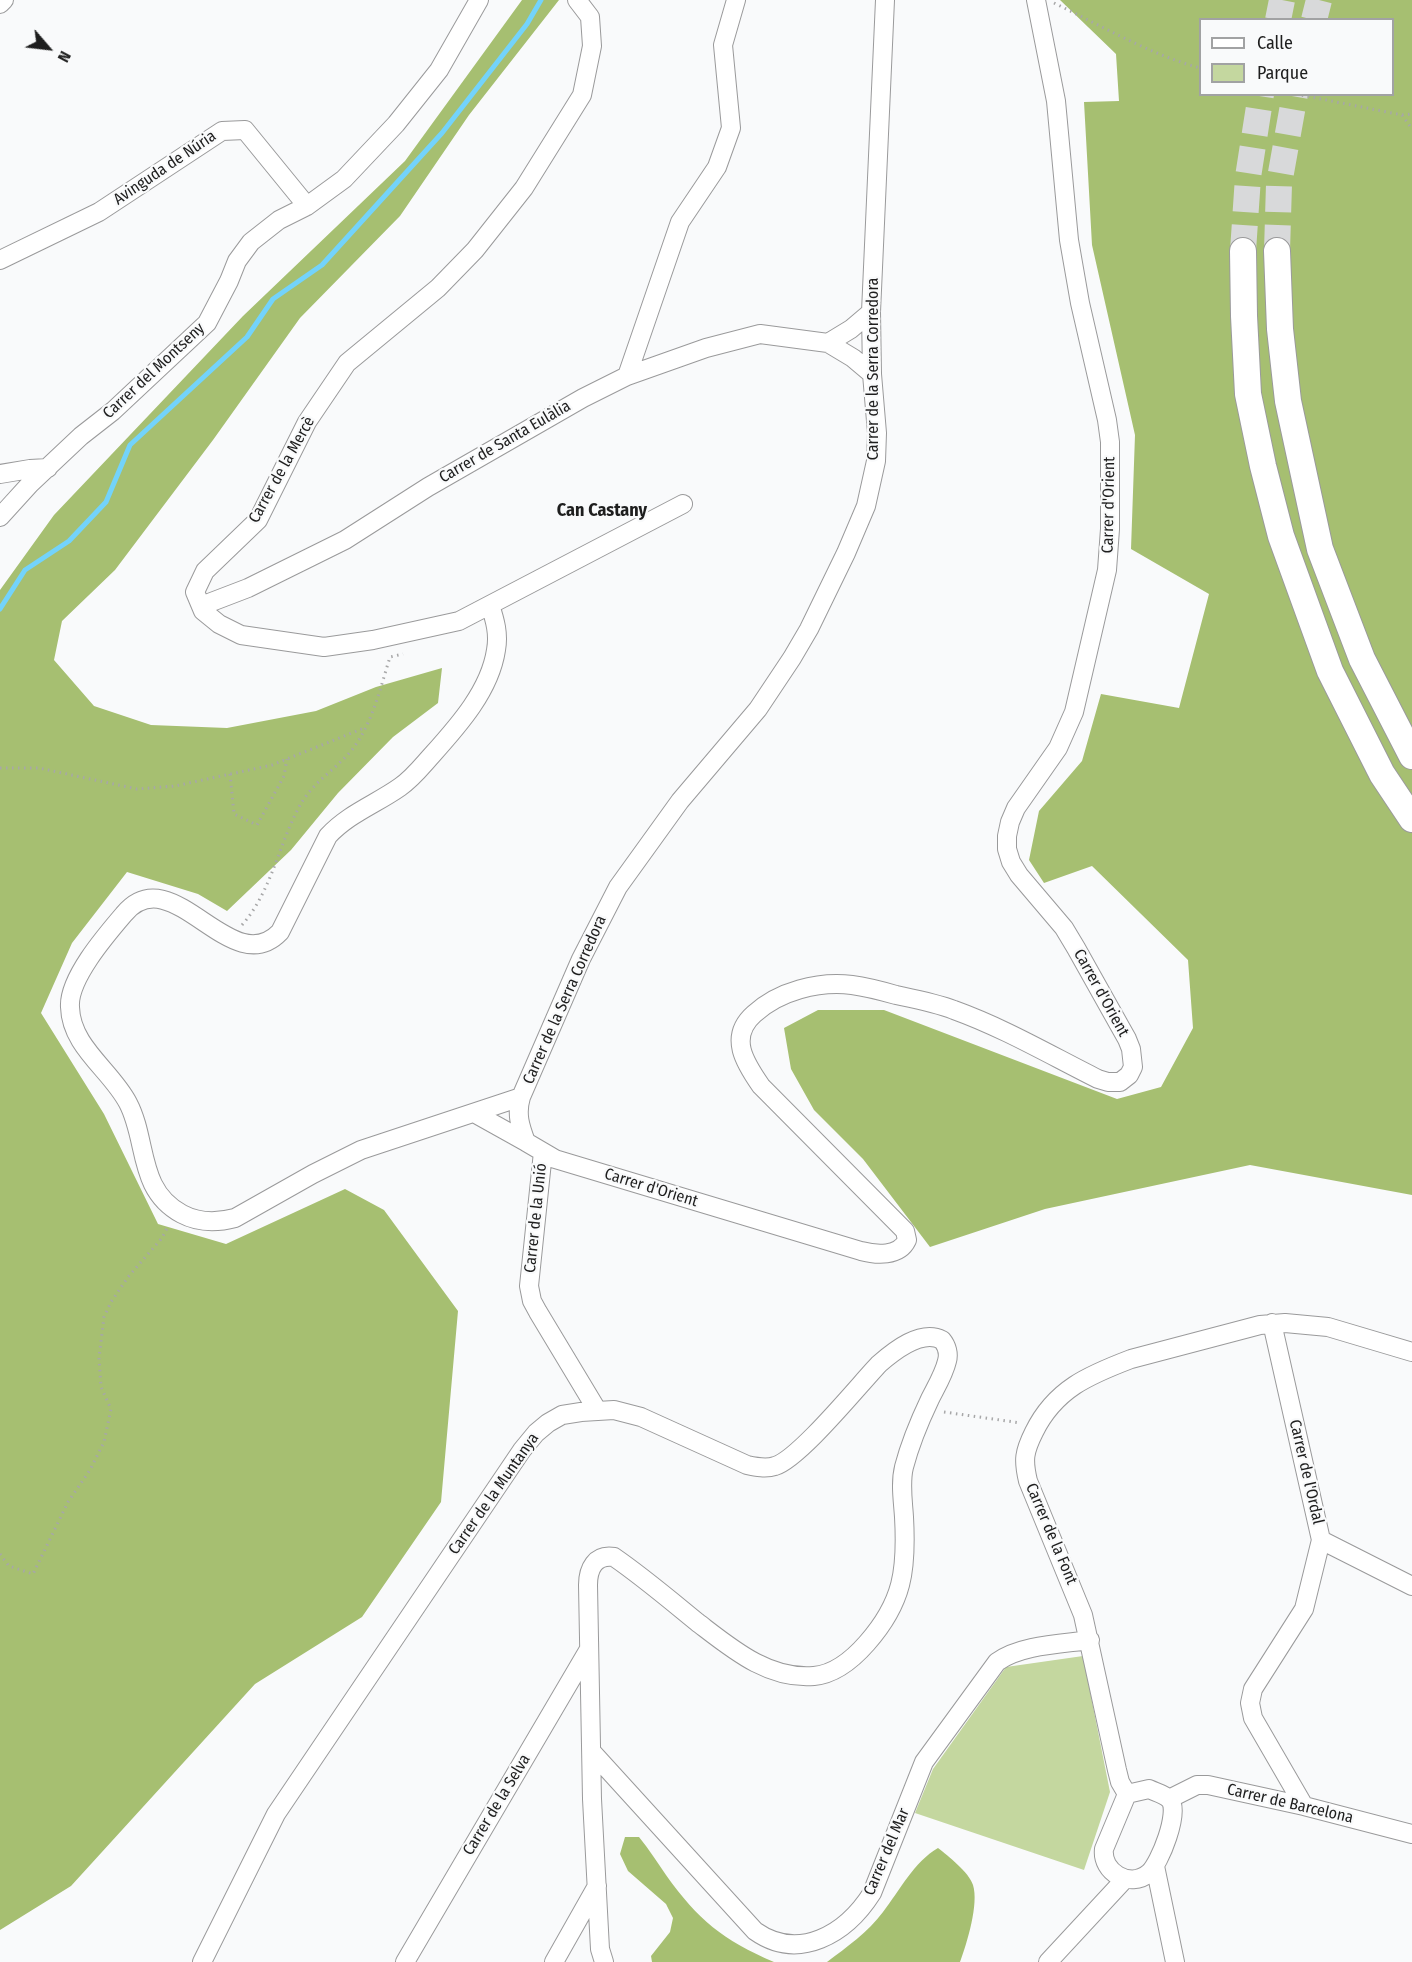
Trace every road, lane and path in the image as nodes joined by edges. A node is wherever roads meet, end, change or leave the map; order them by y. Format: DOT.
graph roads {
  1 [pos="4,0"];
  2 [pos="479,0"];
  3 [pos="577,0"];
  4 [pos="736,0"];
  5 [pos="885,0"];
  6 [pos="1036,0"];
  7 [pos="1047,0"];
  8 [pos="0,3"];
  9 [pos="1199,68"];
  10 [pos="1306,96"];
  11 [pos="1412,114"];
  12 [pos="1402,116"];
  13 [pos="1412,129"];
  14 [pos="307,206"];
  15 [pos="1243,251"];
  16 [pos="1277,251"];
  17 [pos="0,260"];
  18 [pos="871,312"];
  19 [pos="828,343"];
  20 [pos="872,374"];
  21 [pos="627,376"];
  22 [pos="48,468"];
  23 [pos="0,474"];
  24 [pos="683,504"];
  25 [pos="0,518"];
  26 [pos="490,605"];
  27 [pos="201,606"];
  28 [pos="410,651"];
  29 [pos="365,728"];
  30 [pos="1412,756"];
  31 [pos="287,759"];
  32 [pos="0,768"];
  33 [pos="230,774"];
  34 [pos="1412,819"];
  35 [pos="230,937"];
  36 [pos="521,1097"];
  37 [pos="474,1113"];
  38 [pos="526,1142"];
  39 [pos="543,1152"];
  40 [pos="176,1210"];
  41 [pos="1272,1323"];
  42 [pos="1412,1352"];
  43 [pos="925,1409"];
  44 [pos="597,1410"];
  45 [pos="1037,1425"];
  46 [pos="1321,1540"];
  47 [pos="0,1554"];
  48 [pos="1412,1586"];
  49 [pos="1090,1640"];
  50 [pos="590,1648"];
  51 [pos="592,1752"];
  52 [pos="1127,1794"];
  53 [pos="1169,1799"];
  54 [pos="1304,1806"];
  55 [pos="1412,1834"];
  56 [pos="1155,1866"];
  57 [pos="1125,1879"];
  58 [pos="597,1886"];
  59 [pos="202,1962"];
  60 [pos="405,1962"];
  61 [pos="554,1962"];
  62 [pos="604,1962"];
  63 [pos="1048,1962"];
  64 [pos="1175,1962"];
  1 -- 8 [label="street"];
  2 -- 14 [label="street, Carrer del Montseny"];
  3 -- 27 [label="street, Carrer de la Mercè"];
  4 -- 21 [label="street"];
  5 -- 18 [label="street, Carrer de la Serra Corredora"];
  6 -- 39 [label="street, Carrer d'Orient"];
  7 -- 9 [label="path"];
  10 -- 12 [label="path"];
  11 -- 12 [label="path"];
  12 -- 13 [label="path"];
  14 -- 17 [label="street, Avinguda de Núria"];
  14 -- 22 [label="street, Carrer del Montseny"];
  15 -- 34 [label="highway"];
  16 -- 30 [label="highway"];
  18 -- 19 [label="street"];
  18 -- 20 [label="street, Carrer de la Serra Corredora"];
  19 -- 20 [label="street, Carrer de Santa Eulàlia"];
  19 -- 21 [label="street, Carrer de Santa Eulàlia"];
  20 -- 36 [label="street, Carrer de la Serra Corredora"];
  21 -- 27 [label="street, Carrer de Santa Eulàlia"];
  22 -- 23 [label="street"];
  22 -- 25 [label="street, Carrer del Montseny"];
  24 -- 26 [label="street"];
  26 -- 27 [label="street"];
  26 -- 35 [label="street, Carrer de la Serra Corredora"];
  28 -- 29 [label="path"];
  29 -- 31 [label="path"];
  29 -- 35 [label="path"];
  31 -- 33 [label="path"];
  31 -- 33 [label="path"];
  32 -- 33 [label="path"];
  35 -- 40 [label="street, Carrer de la Serra Corredora"];
  36 -- 37 [label="street, Carrer de la Serra Corredora"];
  36 -- 38 [label="street"];
  37 -- 38 [label="street, Carrer d'Orient"];
  37 -- 40 [label="street, Carrer de la Serra Corredora"];
  38 -- 39 [label="street, Carrer d'Orient"];
  39 -- 44 [label="street, Carrer de la Unió"];
  40 -- 47 [label="path"];
  41 -- 42 [label="street, Carrer de la Font"];
  41 -- 45 [label="street, Carrer de la Font"];
  41 -- 46 [label="street, Carrer de l'Ordal"];
  43 -- 44 [label="street, Carrer de la Muntanya"];
  43 -- 45 [label="path"];
  43 -- 50 [label="street, Carrer de la Muntanya"];
  44 -- 59 [label="street, Carrer de la Muntanya"];
  45 -- 49 [label="street, Carrer de la Font"];
  46 -- 48 [label="street"];
  46 -- 54 [label="street, Carrer de l'Ordal"];
  49 -- 51 [label="street, Carrer del Mar"];
  49 -- 52 [label="street, Carrer de la Font"];
  50 -- 51 [label="street, Carrer de la Muntanya"];
  50 -- 60 [label="street, Carrer de la Selva"];
  51 -- 58 [label="street, Carrer de la Muntanya"];
  52 -- 53 [label="street"];
  52 -- 57 [label="street"];
  53 -- 54 [label="street, Carrer de Barcelona"];
  53 -- 56 [label="street"];
  54 -- 55 [label="street, Carrer de Barcelona"];
  56 -- 57 [label="street"];
  56 -- 64 [label="street"];
  57 -- 63 [label="street"];
  58 -- 61 [label="street"];
  58 -- 62 [label="street, Carrer de la Muntanya"];
}
